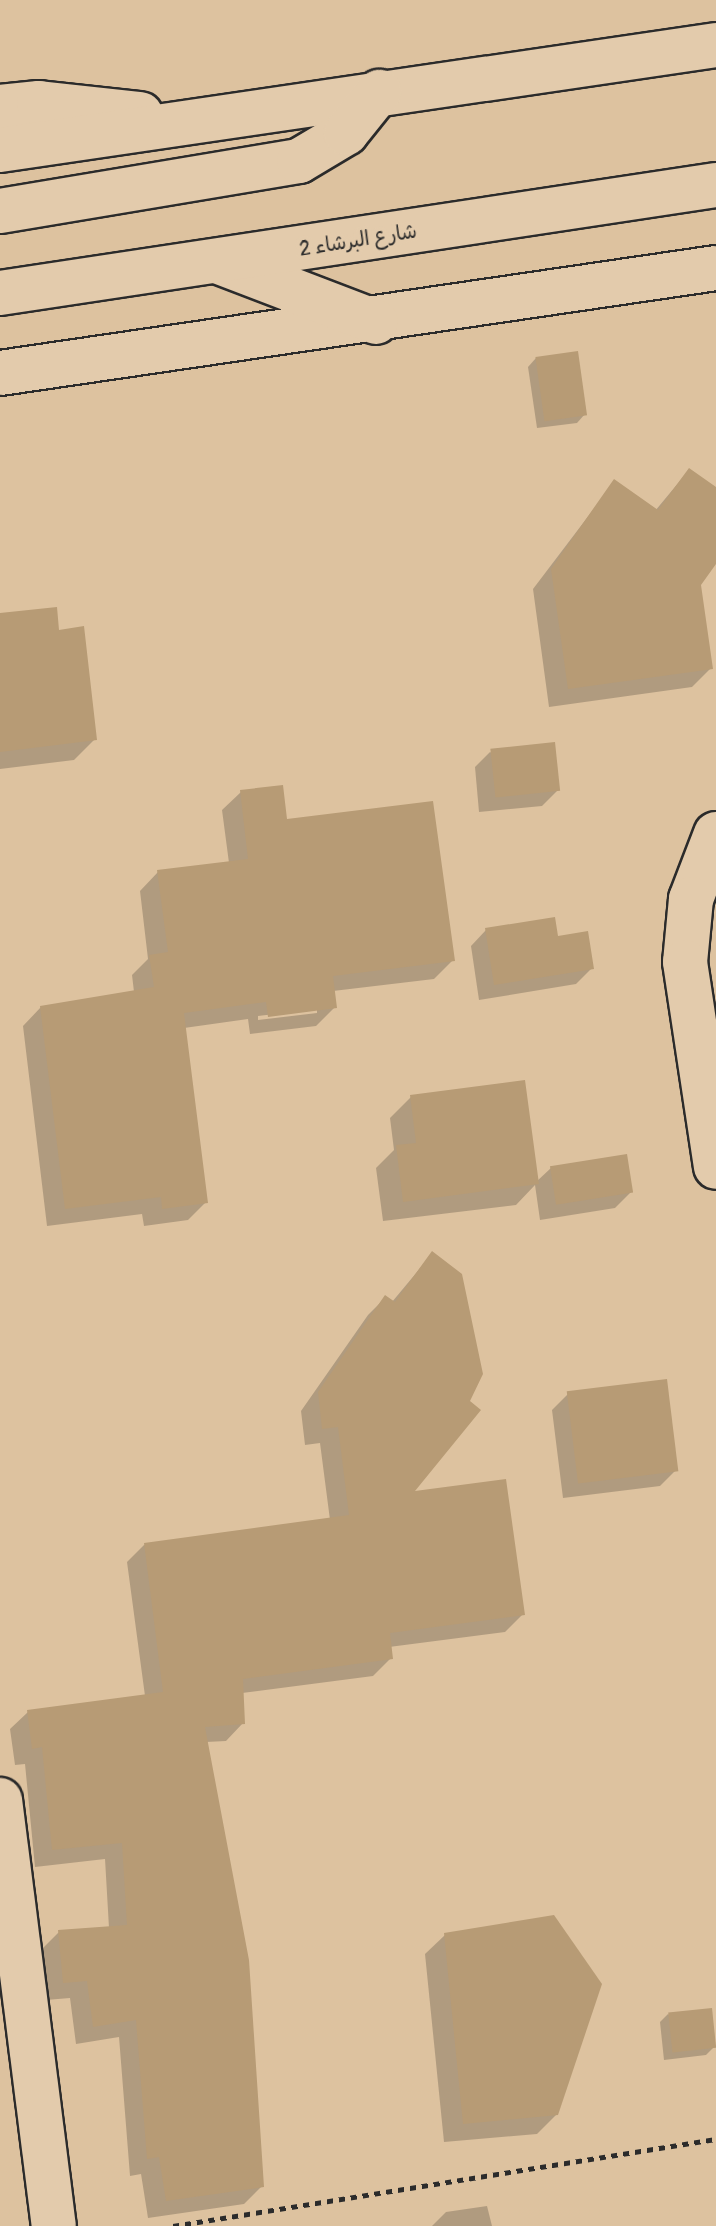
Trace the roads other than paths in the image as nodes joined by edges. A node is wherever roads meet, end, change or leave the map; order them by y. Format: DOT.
graph roads {
  1 [pos="716,45"];
  2 [pos="379,92"];
  3 [pos="0,107"];
  4 [pos="169,121"];
  5 [pos="0,150"];
  6 [pos="716,185"];
  7 [pos="0,211"];
  8 [pos="217,261"];
  9 [pos="716,268"];
  10 [pos="0,293"];
  11 [pos="376,322"];
  12 [pos="0,373"];
  13 [pos="716,834"];
  14 [pos="716,1167"];
  15 [pos="0,1800"];
  16 [pos="54,2226"];
  1 -- 2 [label="street"];
  2 -- 4 [label="street"];
  2 -- 7 [label="street"];
  3 -- 4 [label="street"];
  4 -- 5 [label="street"];
  6 -- 8 [label="street, شارع البرشاء 2"];
  8 -- 10 [label="street, شارع البرشاء 2"];
  8 -- 11 [label="street"];
  9 -- 11 [label="street"];
  11 -- 12 [label="street"];
  13 -- 14 [label="street"];
  15 -- 16 [label="street"];
}
